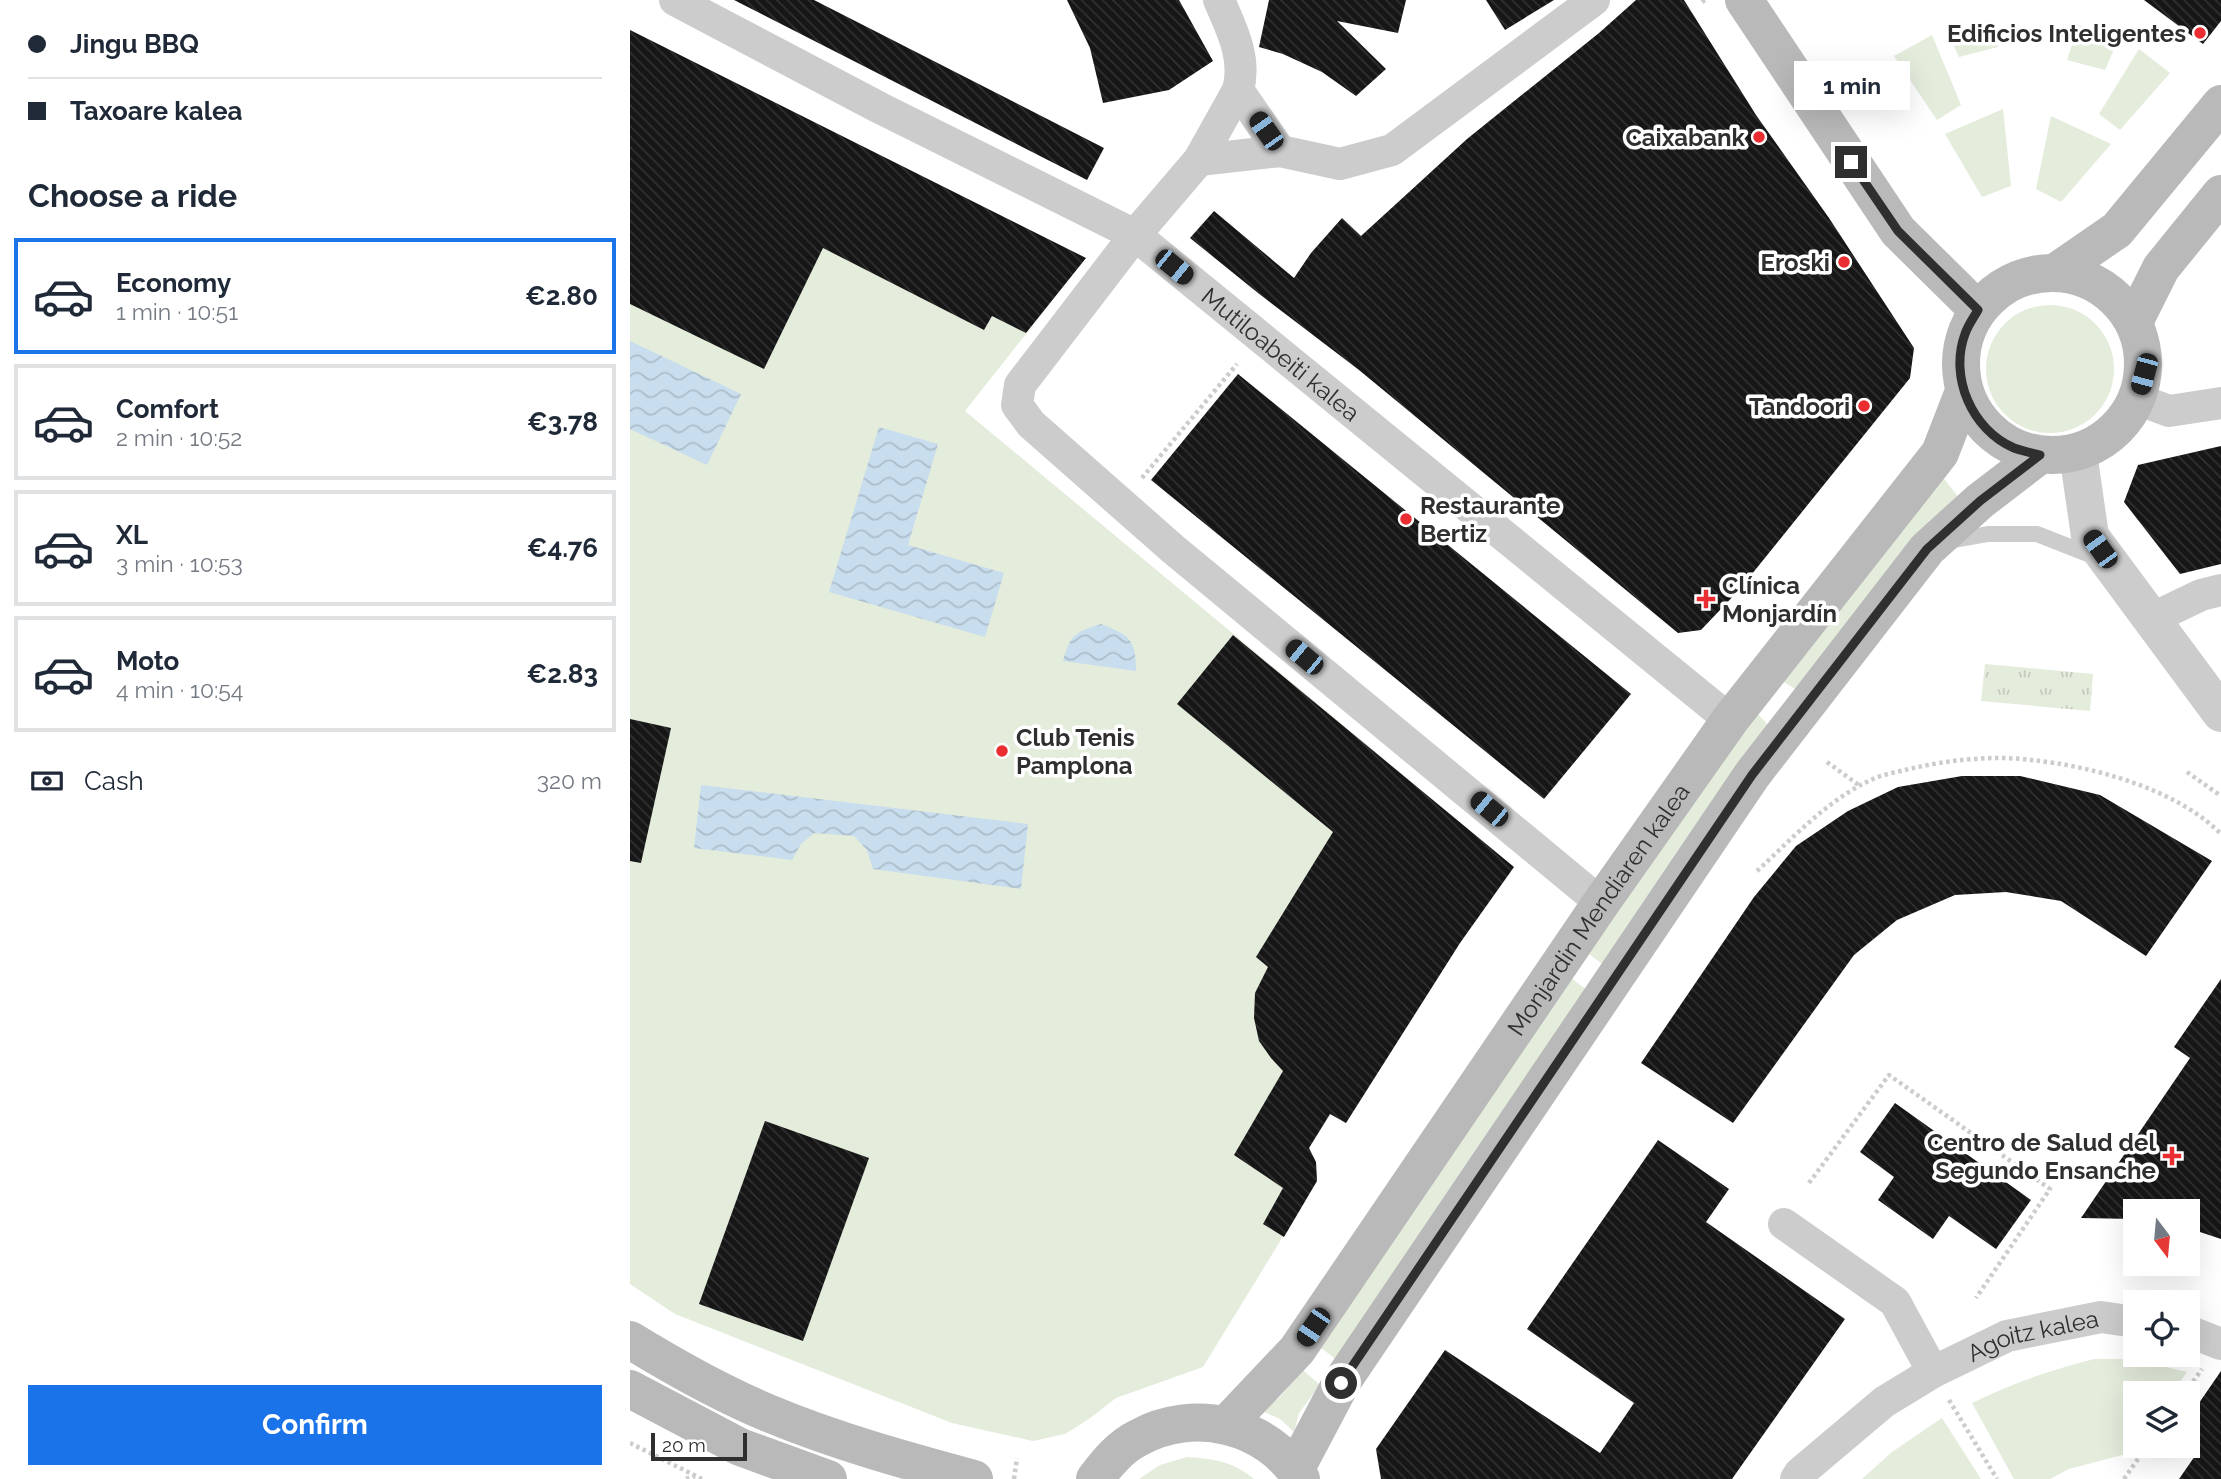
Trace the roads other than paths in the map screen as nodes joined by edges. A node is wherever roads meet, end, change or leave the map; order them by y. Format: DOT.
graph roads {
  1 [pos="675,0"];
  2 [pos="1219,0"];
  3 [pos="1594,0"];
  4 [pos="1744,0"];
  5 [pos="1238,90"];
  6 [pos="2221,104"];
  7 [pos="1280,151"];
  8 [pos="1199,160"];
  9 [pos="2221,194"];
  10 [pos="1135,235"];
  11 [pos="2056,272"];
  12 [pos="1978,310"];
  13 [pos="2134,322"];
  14 [pos="1964,391"];
  15 [pos="2137,399"];
  16 [pos="2221,403"];
  17 [pos="2059,454"];
  18 [pos="1927,549"];
  19 [pos="2109,562"];
  20 [pos="2221,590"];
  21 [pos="2151,619"];
  22 [pos="2221,713"];
  23 [pos="1730,720"];
  24 [pos="1601,902"];
  25 [pos="1784,1224"];
  26 [pos="2123,1320"];
  27 [pos="630,1340"];
  28 [pos="2200,1343"];
  29 [pos="2213,1355"];
  30 [pos="1933,1372"];
  31 [pos="630,1389"];
  32 [pos="1226,1425"];
  33 [pos="1298,1474"];
  34 [pos="828,1479"];
  35 [pos="974,1479"];
  36 [pos="1095,1479"];
  37 [pos="1796,1479"];
  1 -- 10 [label="street, Mutiloabeiti kalea"];
  2 -- 5 [label="street"];
  3 -- 7 [label="street"];
  4 -- 12 [label="main road"];
  5 -- 7 [label="street"];
  5 -- 8 [label="street"];
  6 -- 11 [label="main road"];
  7 -- 8 [label="street"];
  8 -- 10 [label="street"];
  9 -- 13 [label="main road"];
  10 -- 23 [label="street, Mutiloabeiti kalea"];
  10 -- 24 [label="street"];
  11 -- 12 [label="main road"];
  11 -- 13 [label="main road"];
  12 -- 14 [label="main road"];
  13 -- 15 [label="main road"];
  14 -- 17 [label="main road"];
  14 -- 23 [label="main road, Monjardin Mendiaren kalea"];
  15 -- 16 [label="street"];
  15 -- 17 [label="main road"];
  17 -- 18 [label="main road, Monjardin Mendiaren kalea"];
  17 -- 19 [label="street"];
  18 -- 19 [label="lane"];
  18 -- 33 [label="main road, Monjardin Mendiaren kalea"];
  19 -- 21 [label="street"];
  20 -- 21 [label="street"];
  21 -- 22 [label="street"];
  23 -- 24 [label="main road, Monjardin Mendiaren kalea"];
  24 -- 32 [label="main road, Monjardin Mendiaren kalea"];
  25 -- 30 [label="street"];
  26 -- 30 [label="street, Agoitz kalea"];
  27 -- 35 [label="main road"];
  28 -- 29 [label="street"];
  30 -- 37 [label="street, Agoitz kalea"];
  31 -- 34 [label="main road"];
  32 -- 33 [label="main road"];
  32 -- 36 [label="main road"];
}
